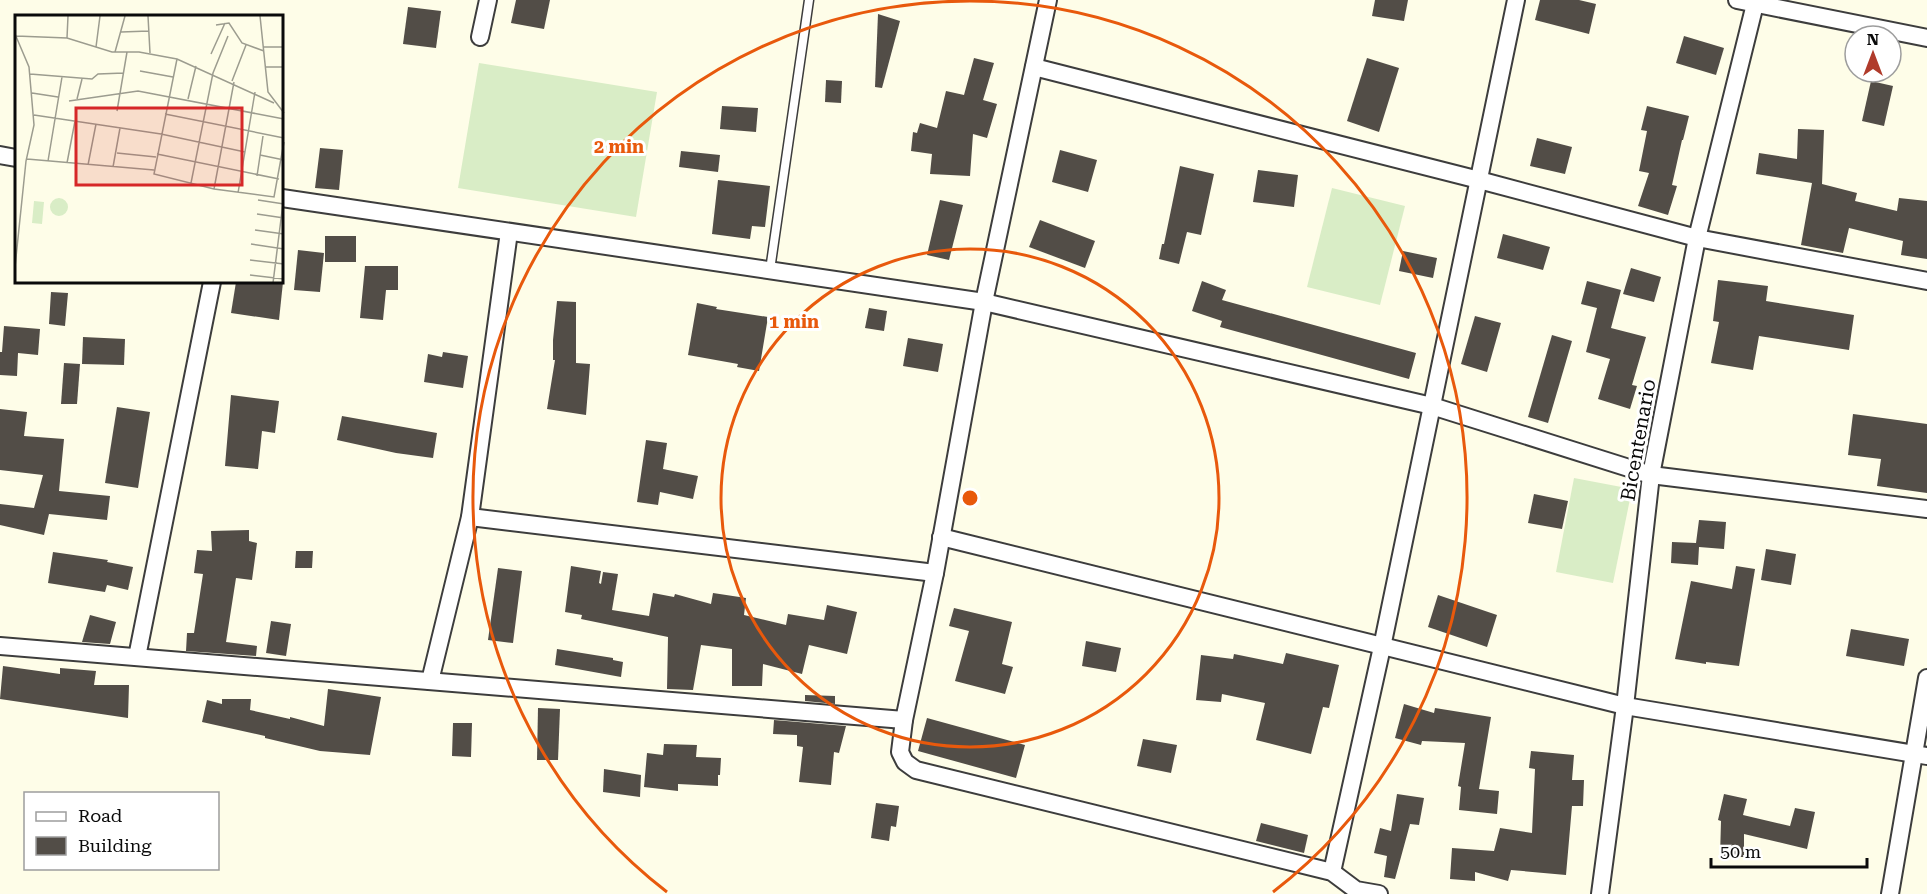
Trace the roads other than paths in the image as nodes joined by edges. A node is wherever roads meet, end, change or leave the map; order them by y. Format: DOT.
graph roads {
  1 [pos="488,0"];
  2 [pos="809,0"];
  3 [pos="1048,0"];
  4 [pos="1516,0"];
  5 [pos="1737,0"];
  6 [pos="1755,2"];
  7 [pos="480,37"];
  8 [pos="1927,38"];
  9 [pos="1034,67"];
  10 [pos="0,155"];
  11 [pos="15,158"];
  12 [pos="1479,180"];
  13 [pos="284,198"];
  14 [pos="508,232"];
  15 [pos="1697,238"];
  16 [pos="770,270"];
  17 [pos="1927,281"];
  18 [pos="212,284"];
  19 [pos="984,302"];
  20 [pos="1432,406"];
  21 [pos="1651,475"];
  22 [pos="1927,509"];
  23 [pos="470,517"];
  24 [pos="941,537"];
  25 [pos="935,573"];
  26 [pos="0,646"];
  27 [pos="1382,647"];
  28 [pos="137,657"];
  29 [pos="1927,678"];
  30 [pos="430,681"];
  31 [pos="1625,706"];
  32 [pos="904,720"];
  33 [pos="1921,755"];
  34 [pos="1332,872"];
  35 [pos="1379,894"];
  36 [pos="1600,894"];
  37 [pos="1890,894"];
  1 -- 7 [label="street"];
  2 -- 16 [label="lane"];
  3 -- 9 [label="street"];
  4 -- 12 [label="street"];
  5 -- 6 [label="street"];
  6 -- 8 [label="street"];
  6 -- 15 [label="street, Bicentenario"];
  9 -- 12 [label="street"];
  9 -- 19 [label="street"];
  10 -- 11 [label="street"];
  12 -- 15 [label="street"];
  12 -- 20 [label="street"];
  13 -- 14 [label="street"];
  14 -- 16 [label="street"];
  14 -- 23 [label="street"];
  15 -- 17 [label="street"];
  15 -- 21 [label="street, Bicentenario"];
  16 -- 19 [label="street"];
  18 -- 28 [label="street"];
  19 -- 20 [label="street"];
  19 -- 24 [label="street"];
  20 -- 21 [label="street"];
  20 -- 27 [label="street"];
  21 -- 22 [label="street"];
  21 -- 31 [label="street, Bicentenario"];
  23 -- 25 [label="street"];
  23 -- 30 [label="street"];
  24 -- 25 [label="street"];
  24 -- 27 [label="street"];
  25 -- 32 [label="street"];
  26 -- 28 [label="street"];
  27 -- 31 [label="street"];
  27 -- 34 [label="street"];
  28 -- 30 [label="street"];
  29 -- 33 [label="street"];
  30 -- 32 [label="street"];
  31 -- 33 [label="street"];
  31 -- 36 [label="street, Bicentenario"];
  32 -- 34 [label="street"];
  33 -- 37 [label="street"];
  34 -- 35 [label="street"];
}
